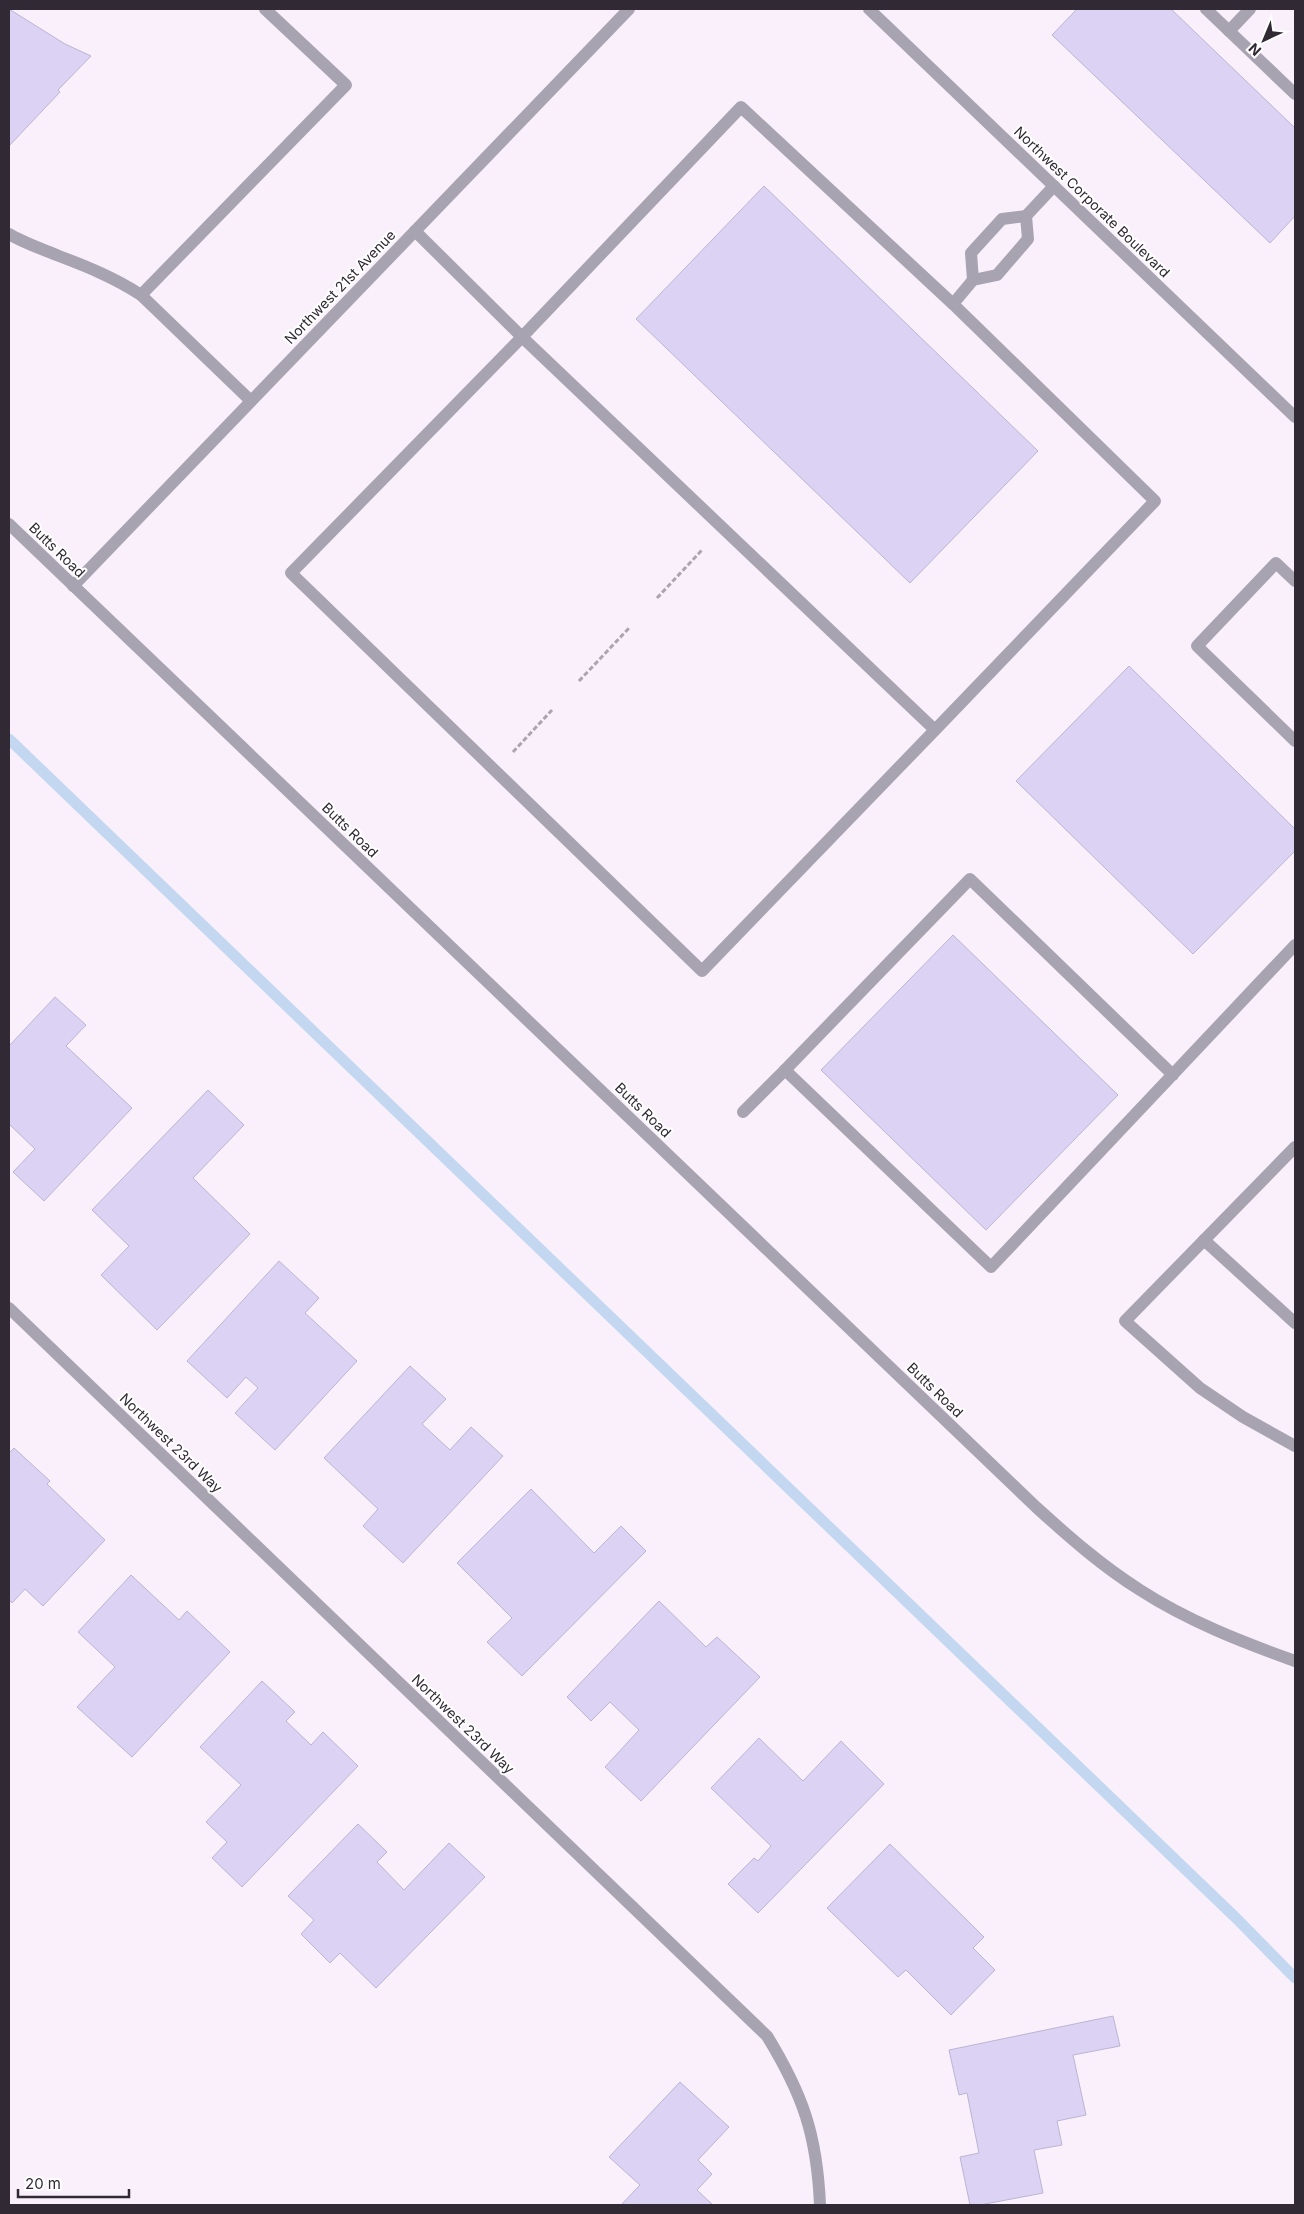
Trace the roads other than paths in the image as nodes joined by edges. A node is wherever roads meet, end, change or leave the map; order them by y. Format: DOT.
graph roads {
  1 [pos="266,9"];
  2 [pos="629,9"];
  3 [pos="869,9"];
  4 [pos="1206,9"];
  5 [pos="1250,9"];
  6 [pos="1229,31"];
  7 [pos="1295,94"];
  8 [pos="1054,186"];
  9 [pos="1026,216"];
  10 [pos="416,231"];
  11 [pos="9,234"];
  12 [pos="973,280"];
  13 [pos="140,295"];
  14 [pos="953,304"];
  15 [pos="522,337"];
  16 [pos="251,401"];
  17 [pos="1295,417"];
  18 [pos="9,524"];
  19 [pos="1295,581"];
  20 [pos="73,586"];
  21 [pos="935,730"];
  22 [pos="1295,741"];
  23 [pos="1295,945"];
  24 [pos="784,1070"];
  25 [pos="1173,1075"];
  26 [pos="743,1112"];
  27 [pos="1295,1147"];
  28 [pos="1204,1240"];
  29 [pos="9,1308"];
  30 [pos="1295,1323"];
  31 [pos="1295,1446"];
  32 [pos="1295,1661"];
  33 [pos="820,2205"];
  1 -- 13 [label="street"];
  2 -- 10 [label="street, Northwest 21st Avenue"];
  3 -- 8 [label="street, Northwest Corporate Boulevard"];
  4 -- 6 [label="street"];
  5 -- 6 [label="street"];
  6 -- 7 [label="street"];
  8 -- 9 [label="street"];
  8 -- 17 [label="street, Northwest Corporate Boulevard"];
  9 -- 12 [label="street"];
  9 -- 12 [label="street"];
  10 -- 15 [label="street"];
  10 -- 16 [label="street, Northwest 21st Avenue"];
  11 -- 13 [label="street"];
  12 -- 14 [label="street"];
  13 -- 16 [label="street"];
  14 -- 15 [label="street"];
  14 -- 21 [label="street"];
  15 -- 21 [label="street"];
  15 -- 21 [label="street"];
  16 -- 20 [label="street, Northwest 21st Avenue"];
  18 -- 20 [label="street, Butts Road"];
  19 -- 22 [label="street"];
  20 -- 32 [label="street, Butts Road"];
  23 -- 25 [label="street"];
  24 -- 25 [label="street"];
  24 -- 25 [label="street"];
  24 -- 26 [label="street"];
  27 -- 28 [label="street"];
  28 -- 30 [label="street"];
  28 -- 31 [label="street"];
  29 -- 33 [label="street, Northwest 23rd Way"];
}
